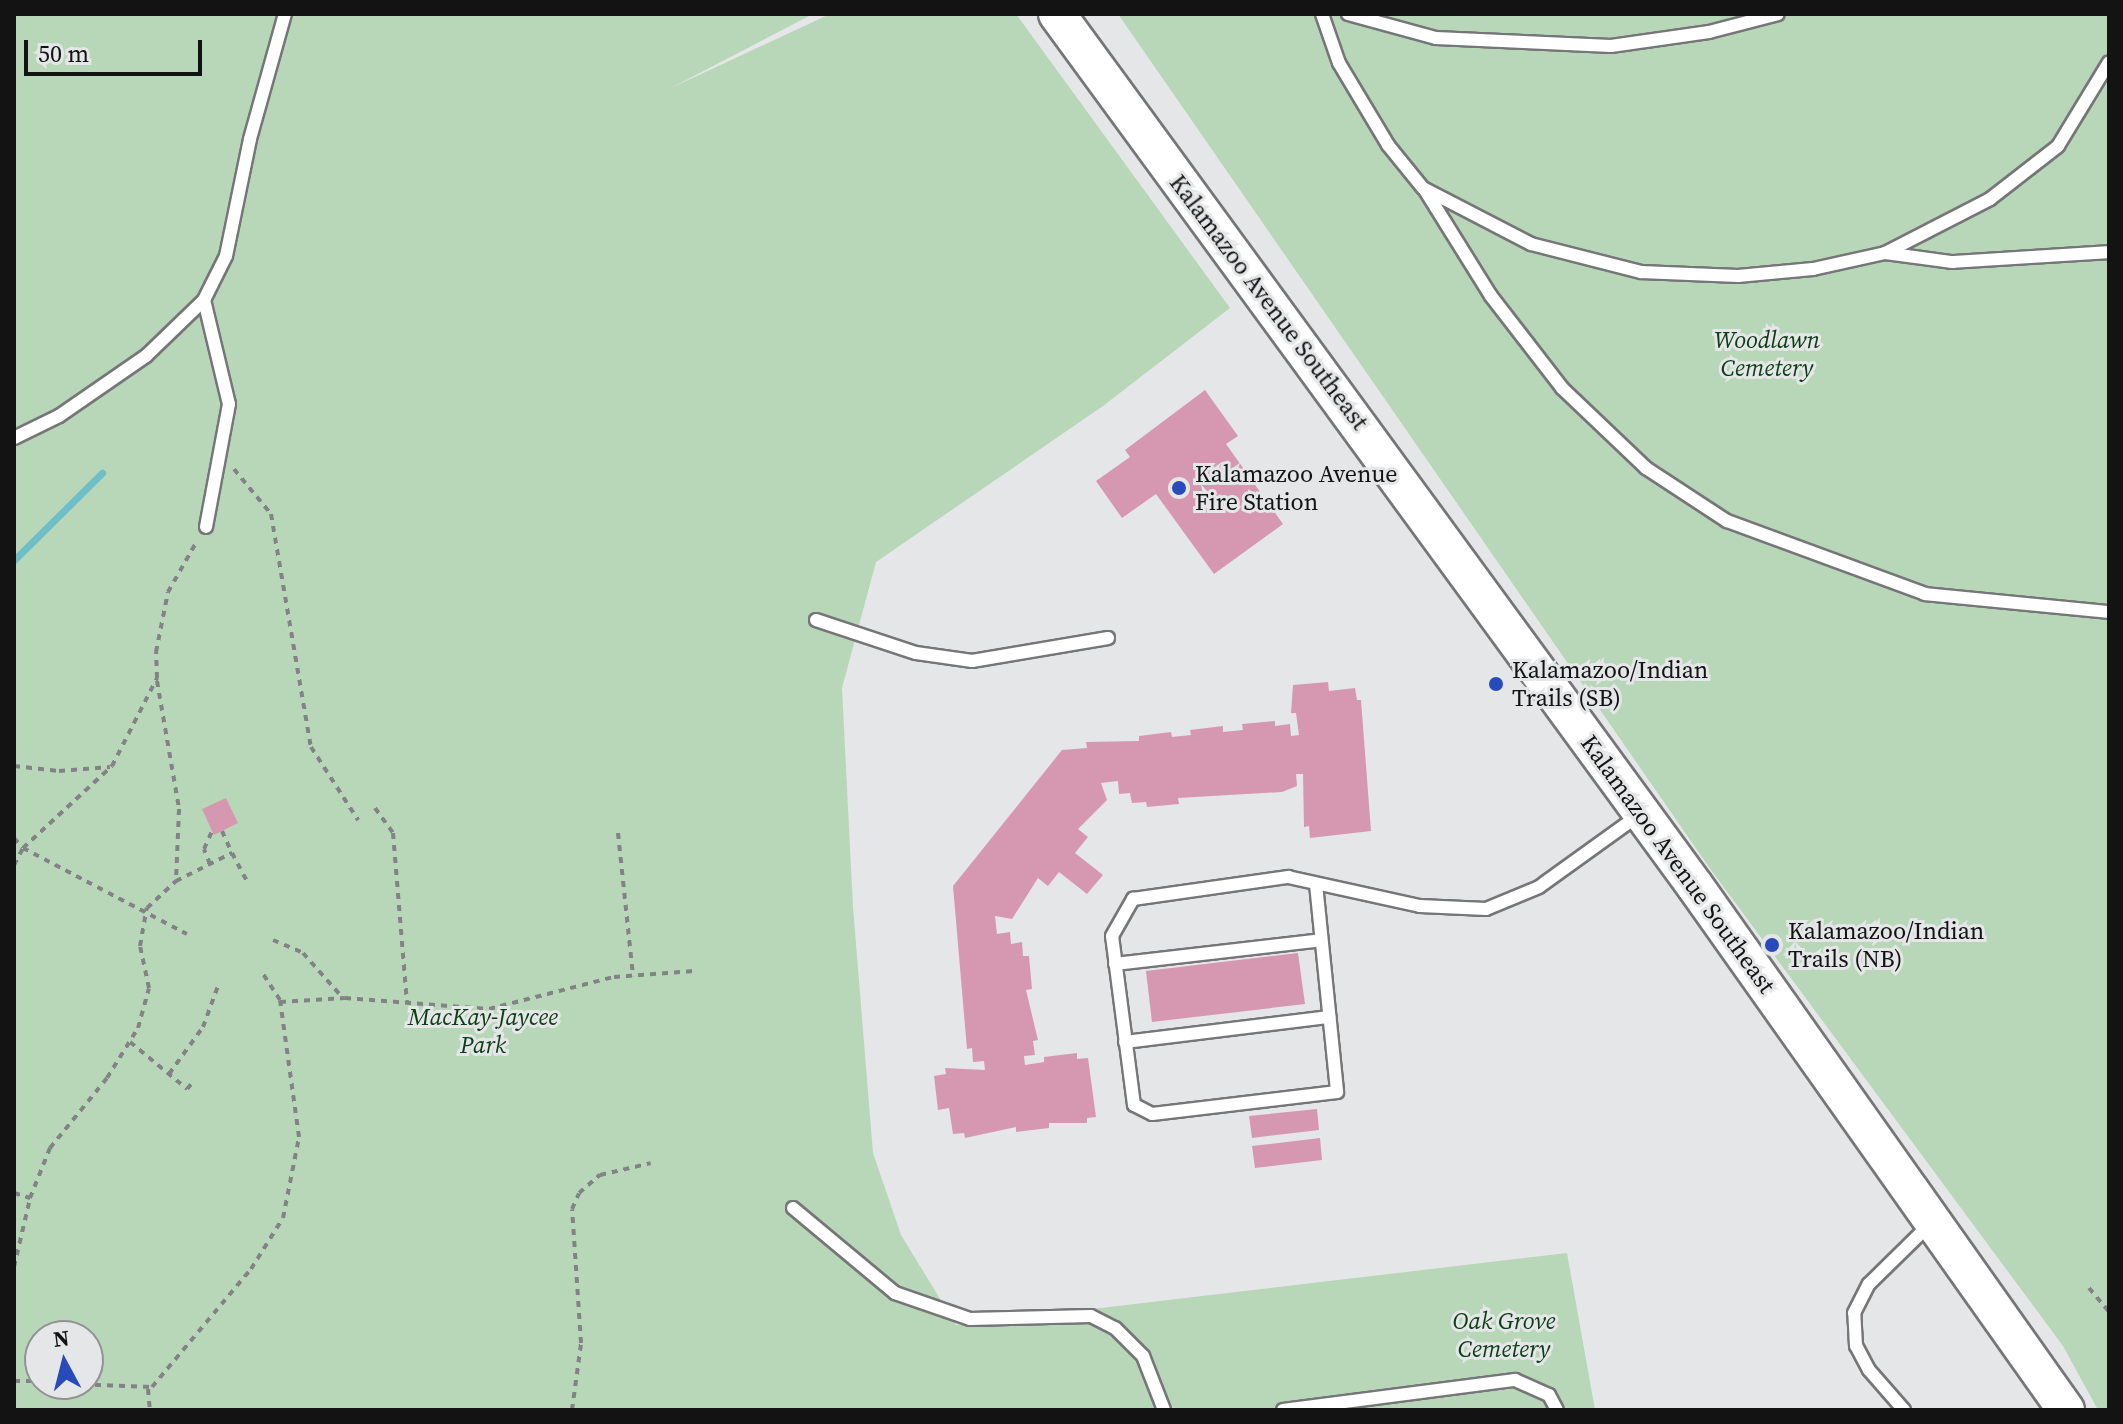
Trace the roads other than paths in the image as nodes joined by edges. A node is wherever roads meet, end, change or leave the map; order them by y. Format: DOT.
graph roads {
  1 [pos="285,14"];
  2 [pos="1057,14"];
  3 [pos="1322,14"];
  4 [pos="1348,14"];
  5 [pos="1778,14"];
  6 [pos="2109,62"];
  7 [pos="1423,188"];
  8 [pos="2109,252"];
  9 [pos="1885,253"];
  10 [pos="204,300"];
  11 [pos="14,438"];
  12 [pos="206,527"];
  13 [pos="2109,612"];
  14 [pos="816,620"];
  15 [pos="1108,638"];
  16 [pos="1642,813"];
  17 [pos="1316,884"];
  18 [pos="1321,940"];
  19 [pos="1115,964"];
  20 [pos="1329,1017"];
  21 [pos="1125,1042"];
  22 [pos="793,1208"];
  23 [pos="1933,1220"];
  24 [pos="1324,1407"];
  25 [pos="1165,1410"];
  26 [pos="1283,1410"];
  27 [pos="1557,1410"];
  28 [pos="1904,1410"];
  29 [pos="2066,1410"];
  1 -- 10 [label="lane"];
  2 -- 16 [label="main road, Kalamazoo Avenue Southeast"];
  3 -- 7 [label="lane"];
  4 -- 5 [label="lane"];
  6 -- 9 [label="lane"];
  7 -- 9 [label="lane"];
  7 -- 13 [label="lane"];
  8 -- 9 [label="lane"];
  10 -- 11 [label="lane"];
  10 -- 12 [label="lane"];
  14 -- 15 [label="lane"];
  16 -- 17 [label="lane"];
  16 -- 23 [label="main road, Kalamazoo Avenue Southeast"];
  17 -- 18 [label="lane"];
  17 -- 19 [label="lane"];
  18 -- 19 [label="lane"];
  18 -- 20 [label="lane"];
  19 -- 21 [label="lane"];
  20 -- 21 [label="lane"];
  20 -- 21 [label="lane"];
  22 -- 25 [label="lane"];
  23 -- 28 [label="lane"];
  23 -- 29 [label="main road, Kalamazoo Avenue Southeast"];
  24 -- 26 [label="lane"];
  24 -- 27 [label="lane"];
}
